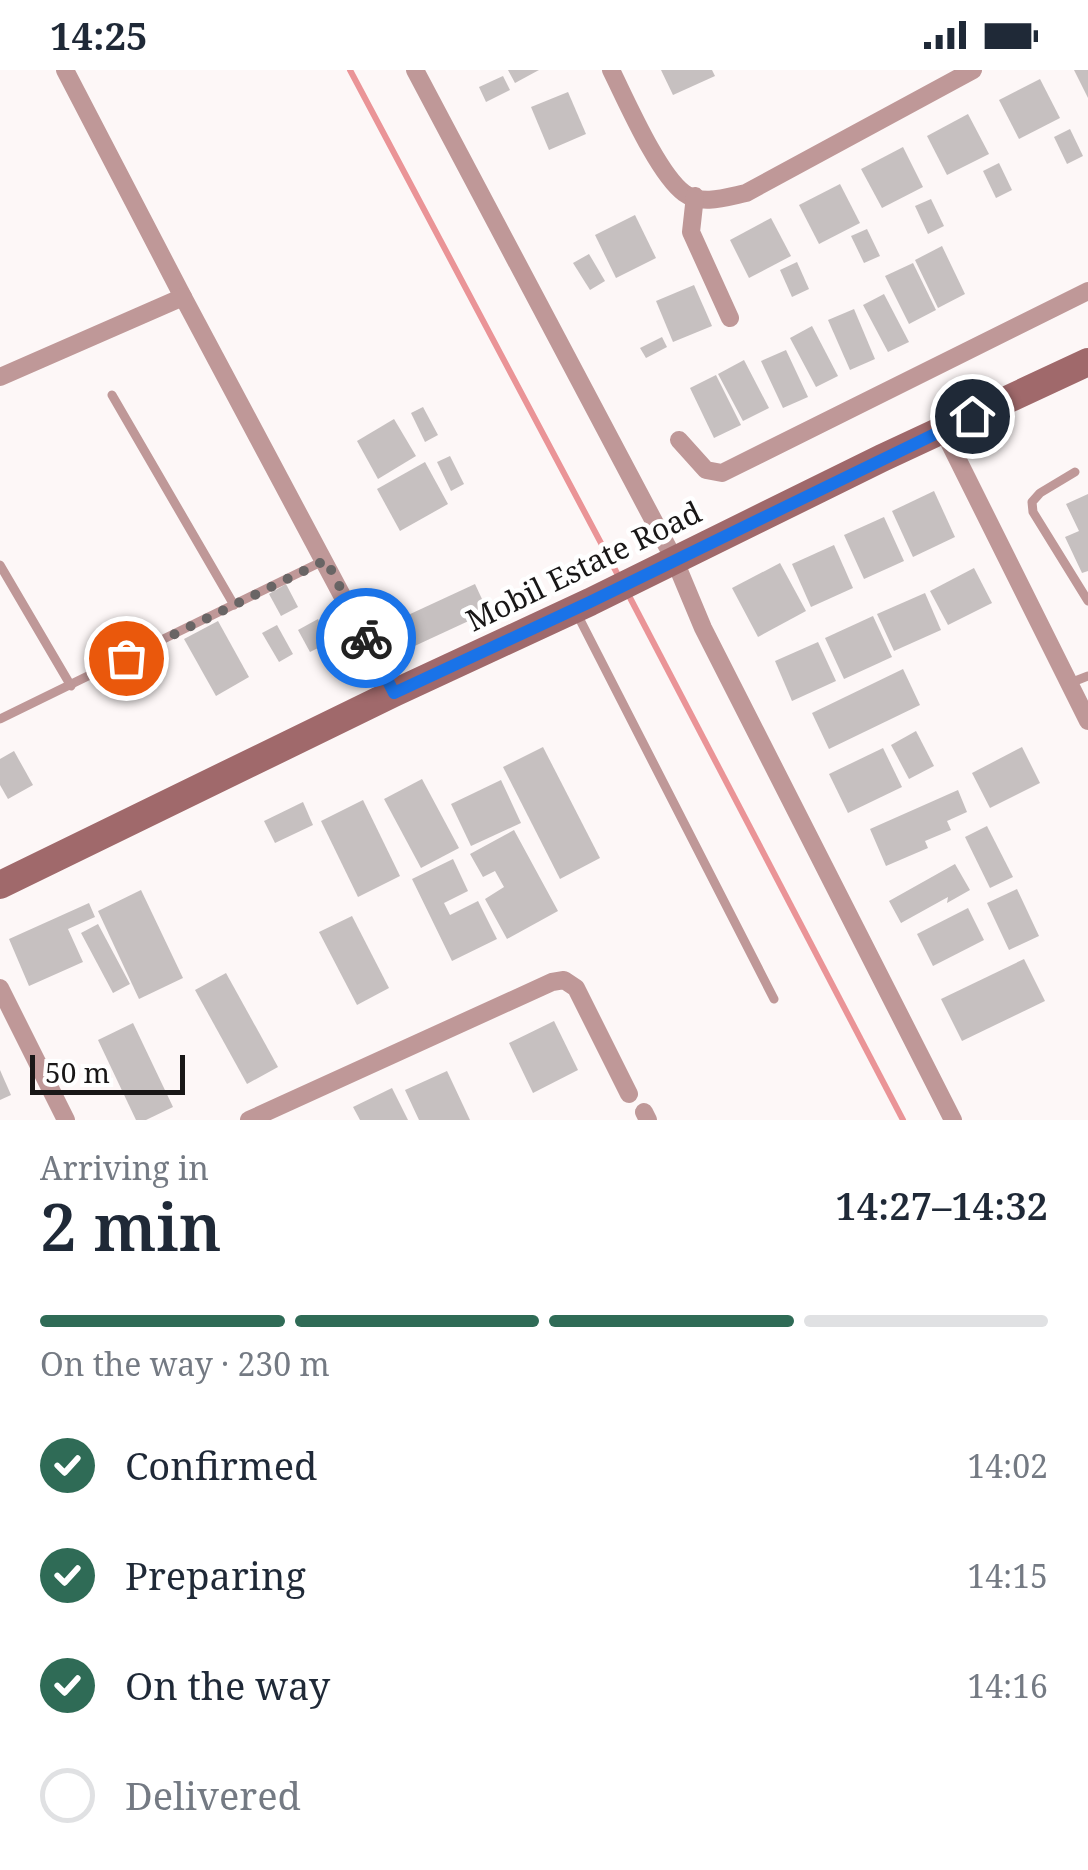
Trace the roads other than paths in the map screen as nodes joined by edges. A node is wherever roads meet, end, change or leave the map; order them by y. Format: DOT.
graph roads {
  1 [pos="65,70"];
  2 [pos="415,70"];
  3 [pos="610,70"];
  4 [pos="974,70"];
  5 [pos="938,78"];
  6 [pos="695,196"];
  7 [pos="1088,291"];
  8 [pos="183,297"];
  9 [pos="730,318"];
  10 [pos="1088,362"];
  11 [pos="0,377"];
  12 [pos="112,395"];
  13 [pos="943,430"];
  14 [pos="679,440"];
  15 [pos="1074,472"];
  16 [pos="326,560"];
  17 [pos="674,560"];
  18 [pos="0,565"];
  19 [pos="1088,601"];
  20 [pos="234,606"];
  21 [pos="583,606"];
  22 [pos="1088,676"];
  23 [pos="1070,683"];
  24 [pos="71,686"];
  25 [pos="394,693"];
  26 [pos="0,720"];
  27 [pos="1088,722"];
  28 [pos="0,886"];
  29 [pos="0,988"];
  30 [pos="774,999"];
  31 [pos="630,1094"];
  32 [pos="66,1120"];
  33 [pos="249,1120"];
  34 [pos="953,1120"];
  1 -- 8 [label="street"];
  2 -- 17 [label="street"];
  3 -- 6 [label="street"];
  4 -- 5 [label="street"];
  5 -- 6 [label="street"];
  6 -- 9 [label="street"];
  7 -- 14 [label="street"];
  8 -- 11 [label="street"];
  8 -- 16 [label="street"];
  10 -- 13 [label="main road, Mobil Estate Road"];
  12 -- 20 [label="lane"];
  13 -- 17 [label="main road, Mobil Estate Road"];
  13 -- 23 [label="street"];
  15 -- 19 [label="lane"];
  16 -- 20 [label="lane"];
  16 -- 25 [label="street"];
  17 -- 21 [label="main road, Mobil Estate Road"];
  17 -- 34 [label="street"];
  18 -- 24 [label="lane"];
  20 -- 24 [label="lane"];
  21 -- 25 [label="main road, Mobil Estate Road"];
  21 -- 30 [label="lane"];
  22 -- 23 [label="lane"];
  23 -- 27 [label="street"];
  24 -- 26 [label="lane"];
  25 -- 28 [label="main road, Mobil Estate Road"];
  29 -- 32 [label="street"];
  31 -- 33 [label="street"];
}
